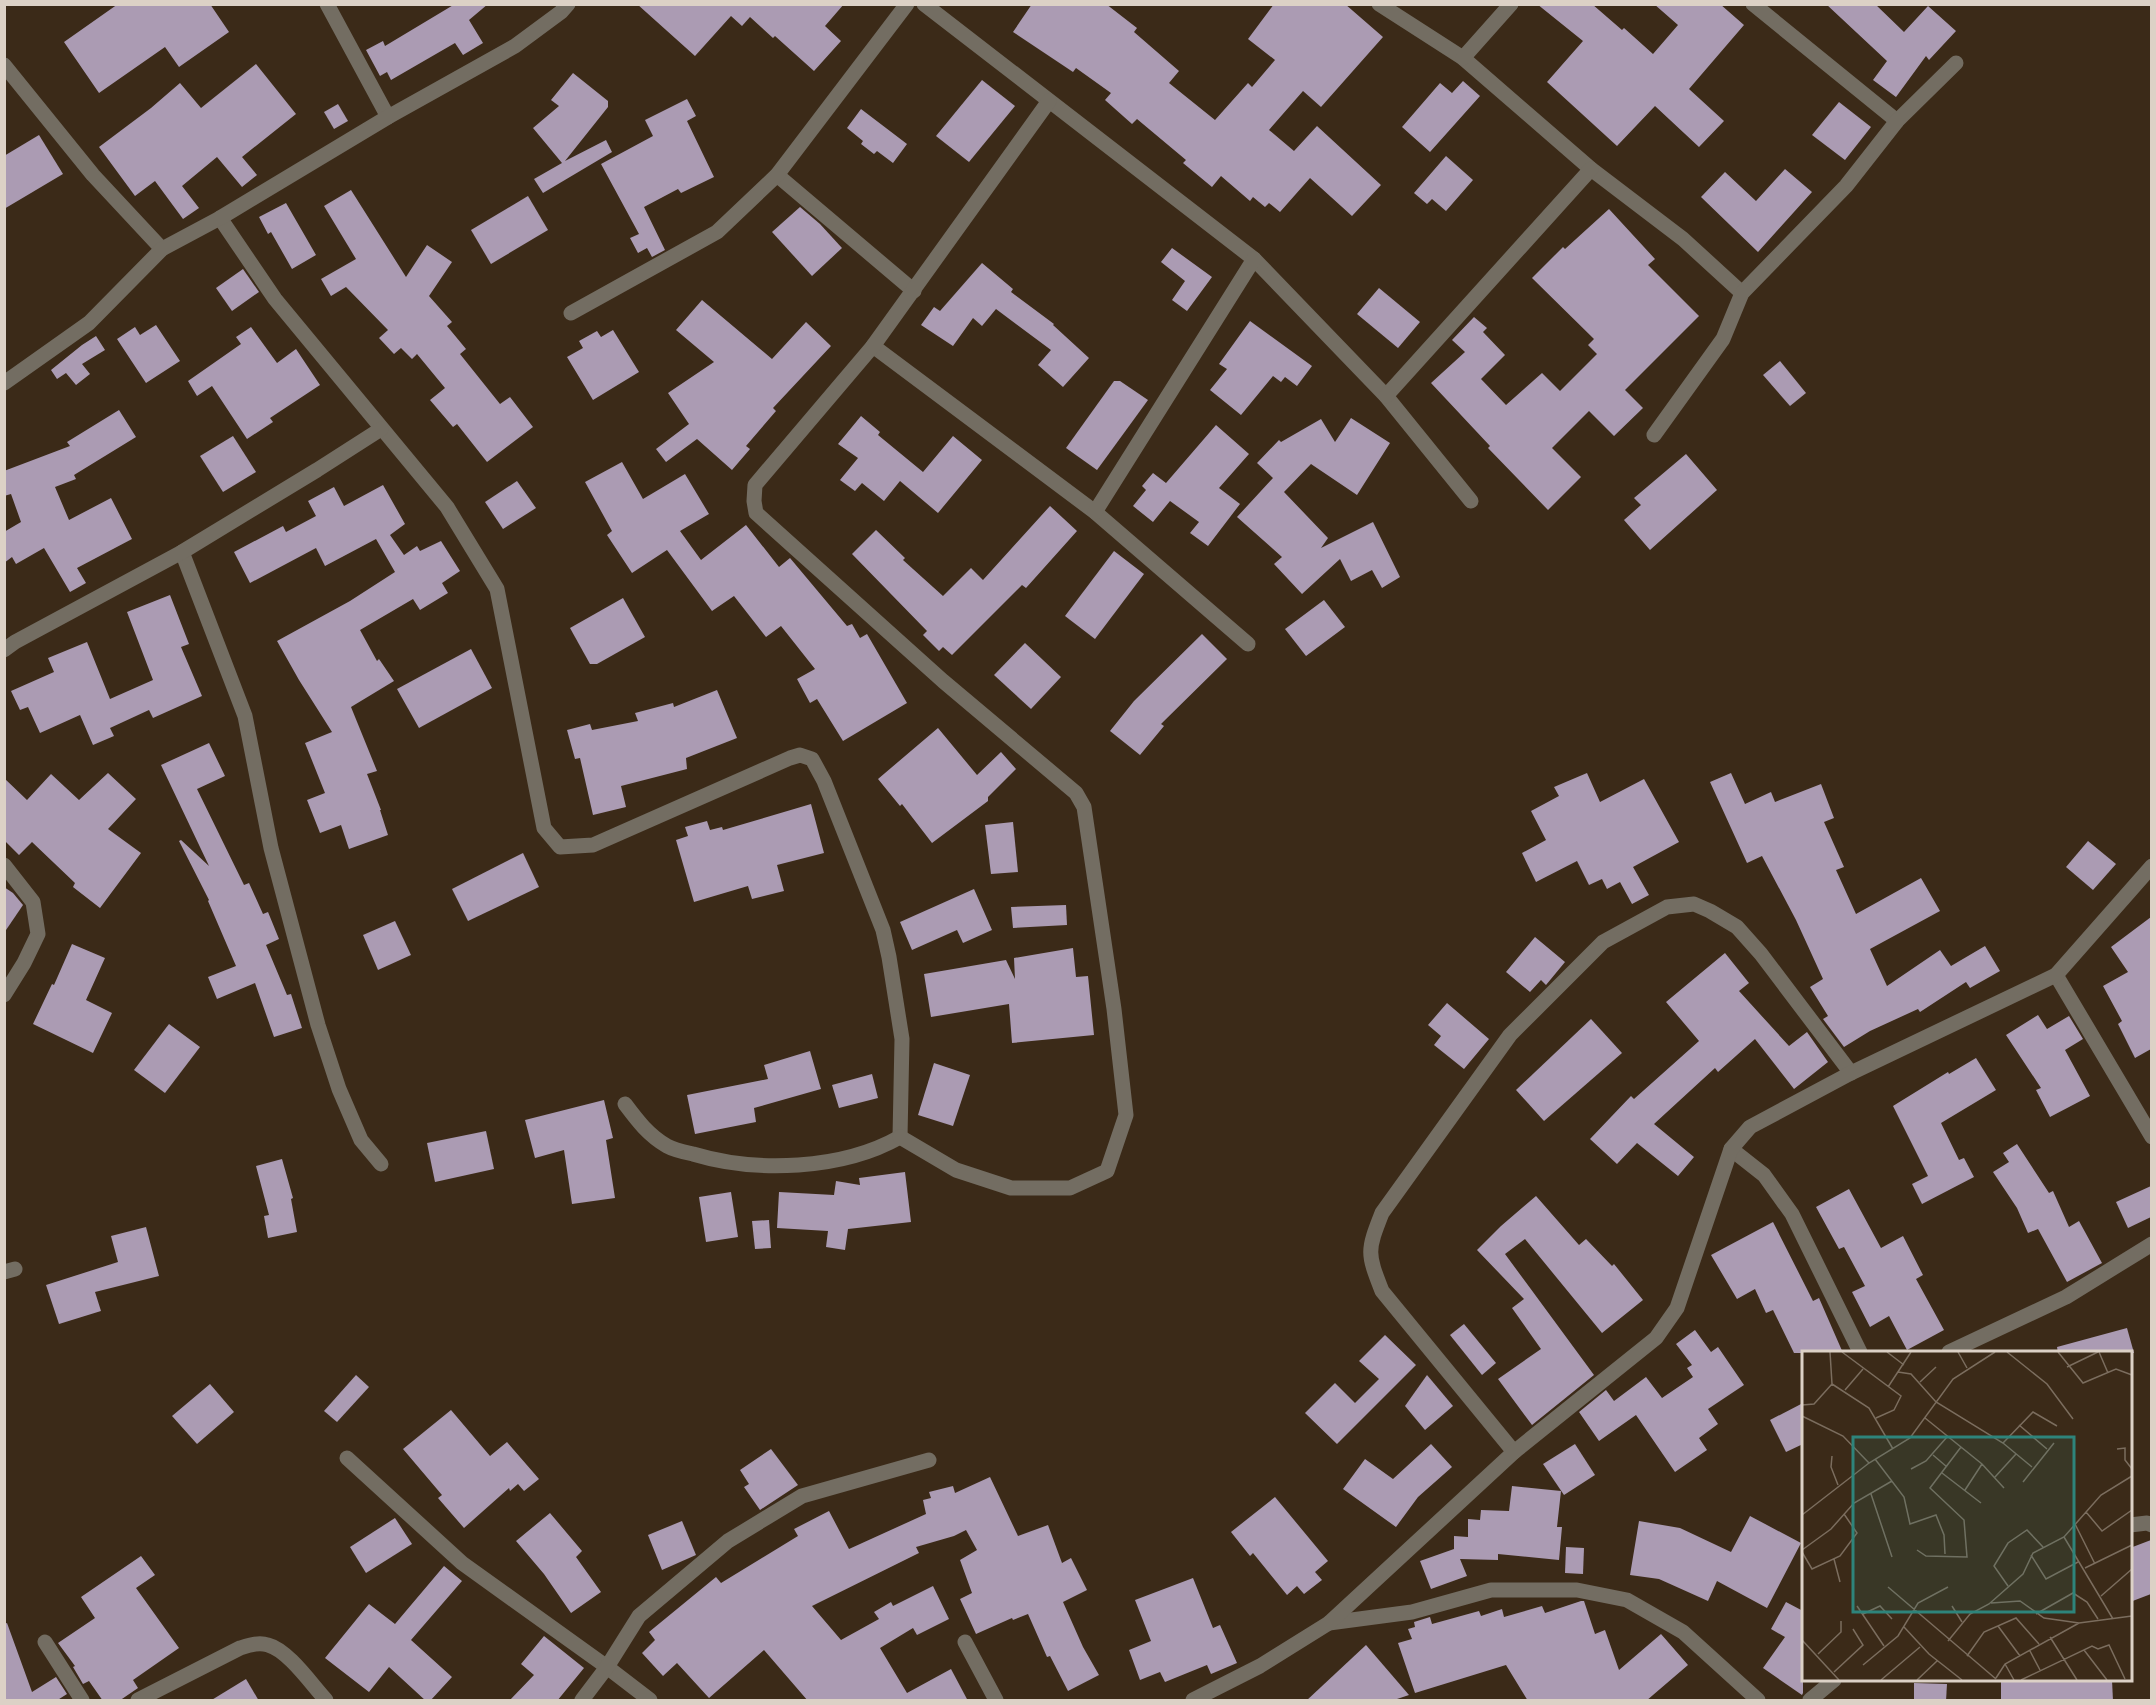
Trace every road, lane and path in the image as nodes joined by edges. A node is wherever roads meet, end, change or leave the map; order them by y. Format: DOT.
graph roads {
  1 [pos="327,4"];
  2 [pos="568,4"];
  3 [pos="907,4"];
  4 [pos="924,4"];
  5 [pos="1379,4"];
  6 [pos="1511,4"];
  7 [pos="1753,4"];
  8 [pos="1463,58"];
  9 [pos="1956,63"];
  10 [pos="4,65"];
  11 [pos="1049,101"];
  12 [pos="388,117"];
  13 [pos="1897,121"];
  14 [pos="1591,169"];
  15 [pos="777,175"];
  16 [pos="220,218"];
  17 [pos="162,249"];
  18 [pos="1254,259"];
  19 [pos="914,291"];
  20 [pos="1742,293"];
  21 [pos="571,313"];
  22 [pos="873,346"];
  23 [pos="4,382"];
  24 [pos="1386,396"];
  25 [pos="381,429"];
  26 [pos="1654,435"];
  27 [pos="1471,501"];
  28 [pos="1095,512"];
  29 [pos="182,552"];
  30 [pos="1248,644"];
  31 [pos="4,650"];
  32 [pos="4,865"];
  33 [pos="2151,866"];
  34 [pos="2056,975"];
  35 [pos="4,995"];
  36 [pos="1851,1073"];
  37 [pos="625,1104"];
  38 [pos="900,1137"];
  39 [pos="2151,1137"];
  40 [pos="1731,1149"];
  41 [pos="381,1164"];
  42 [pos="2151,1244"];
  43 [pos="1859,1351"];
  44 [pos="1953,1351"];
  45 [pos="1514,1452"];
  46 [pos="347,1458"];
  47 [pos="929,1460"];
  48 [pos="2132,1525"];
  49 [pos="2151,1525"];
  50 [pos="1329,1623"];
  51 [pos="45,1641"];
  52 [pos="965,1642"];
  53 [pos="607,1667"];
  54 [pos="1833,1681"];
  55 [pos="82,1701"];
  56 [pos="138,1701"];
  57 [pos="326,1701"];
  58 [pos="582,1701"];
  59 [pos="650,1701"];
  60 [pos="996,1701"];
  61 [pos="1193,1701"];
  62 [pos="1758,1701"];
  63 [pos="1810,1701"];
  1 -- 12 [label="street"];
  2 -- 12 [label="street"];
  3 -- 15 [label="street"];
  4 -- 11 [label="street"];
  5 -- 8 [label="street"];
  6 -- 8 [label="street"];
  7 -- 13 [label="street"];
  8 -- 14 [label="street"];
  9 -- 13 [label="street"];
  10 -- 17 [label="street"];
  11 -- 18 [label="street"];
  11 -- 19 [label="street"];
  12 -- 16 [label="street"];
  13 -- 20 [label="street"];
  14 -- 20 [label="street"];
  14 -- 24 [label="street"];
  15 -- 19 [label="street"];
  15 -- 21 [label="street"];
  16 -- 17 [label="street"];
  16 -- 25 [label="street"];
  17 -- 23 [label="street"];
  18 -- 24 [label="street"];
  18 -- 28 [label="street"];
  19 -- 22 [label="street"];
  20 -- 26 [label="street"];
  22 -- 28 [label="street"];
  22 -- 38 [label="street"];
  24 -- 27 [label="street"];
  25 -- 29 [label="street"];
  25 -- 38 [label="street"];
  28 -- 30 [label="street"];
  29 -- 31 [label="street"];
  29 -- 41 [label="street"];
  32 -- 35 [label="street"];
  33 -- 34 [label="street"];
  34 -- 36 [label="street"];
  34 -- 39 [label="street"];
  36 -- 40 [label="street"];
  36 -- 45 [label="street"];
  37 -- 38 [label="street"];
  40 -- 43 [label="street"];
  40 -- 45 [label="street"];
  42 -- 44 [label="street"];
  45 -- 50 [label="street"];
  46 -- 53 [label="street"];
  47 -- 53 [label="street"];
  48 -- 49 [label="street"];
  50 -- 61 [label="street"];
  50 -- 62 [label="street"];
  51 -- 55 [label="street"];
  52 -- 60 [label="street"];
  53 -- 58 [label="street"];
  53 -- 59 [label="street"];
  54 -- 63 [label="street"];
  56 -- 57 [label="street"];
}
